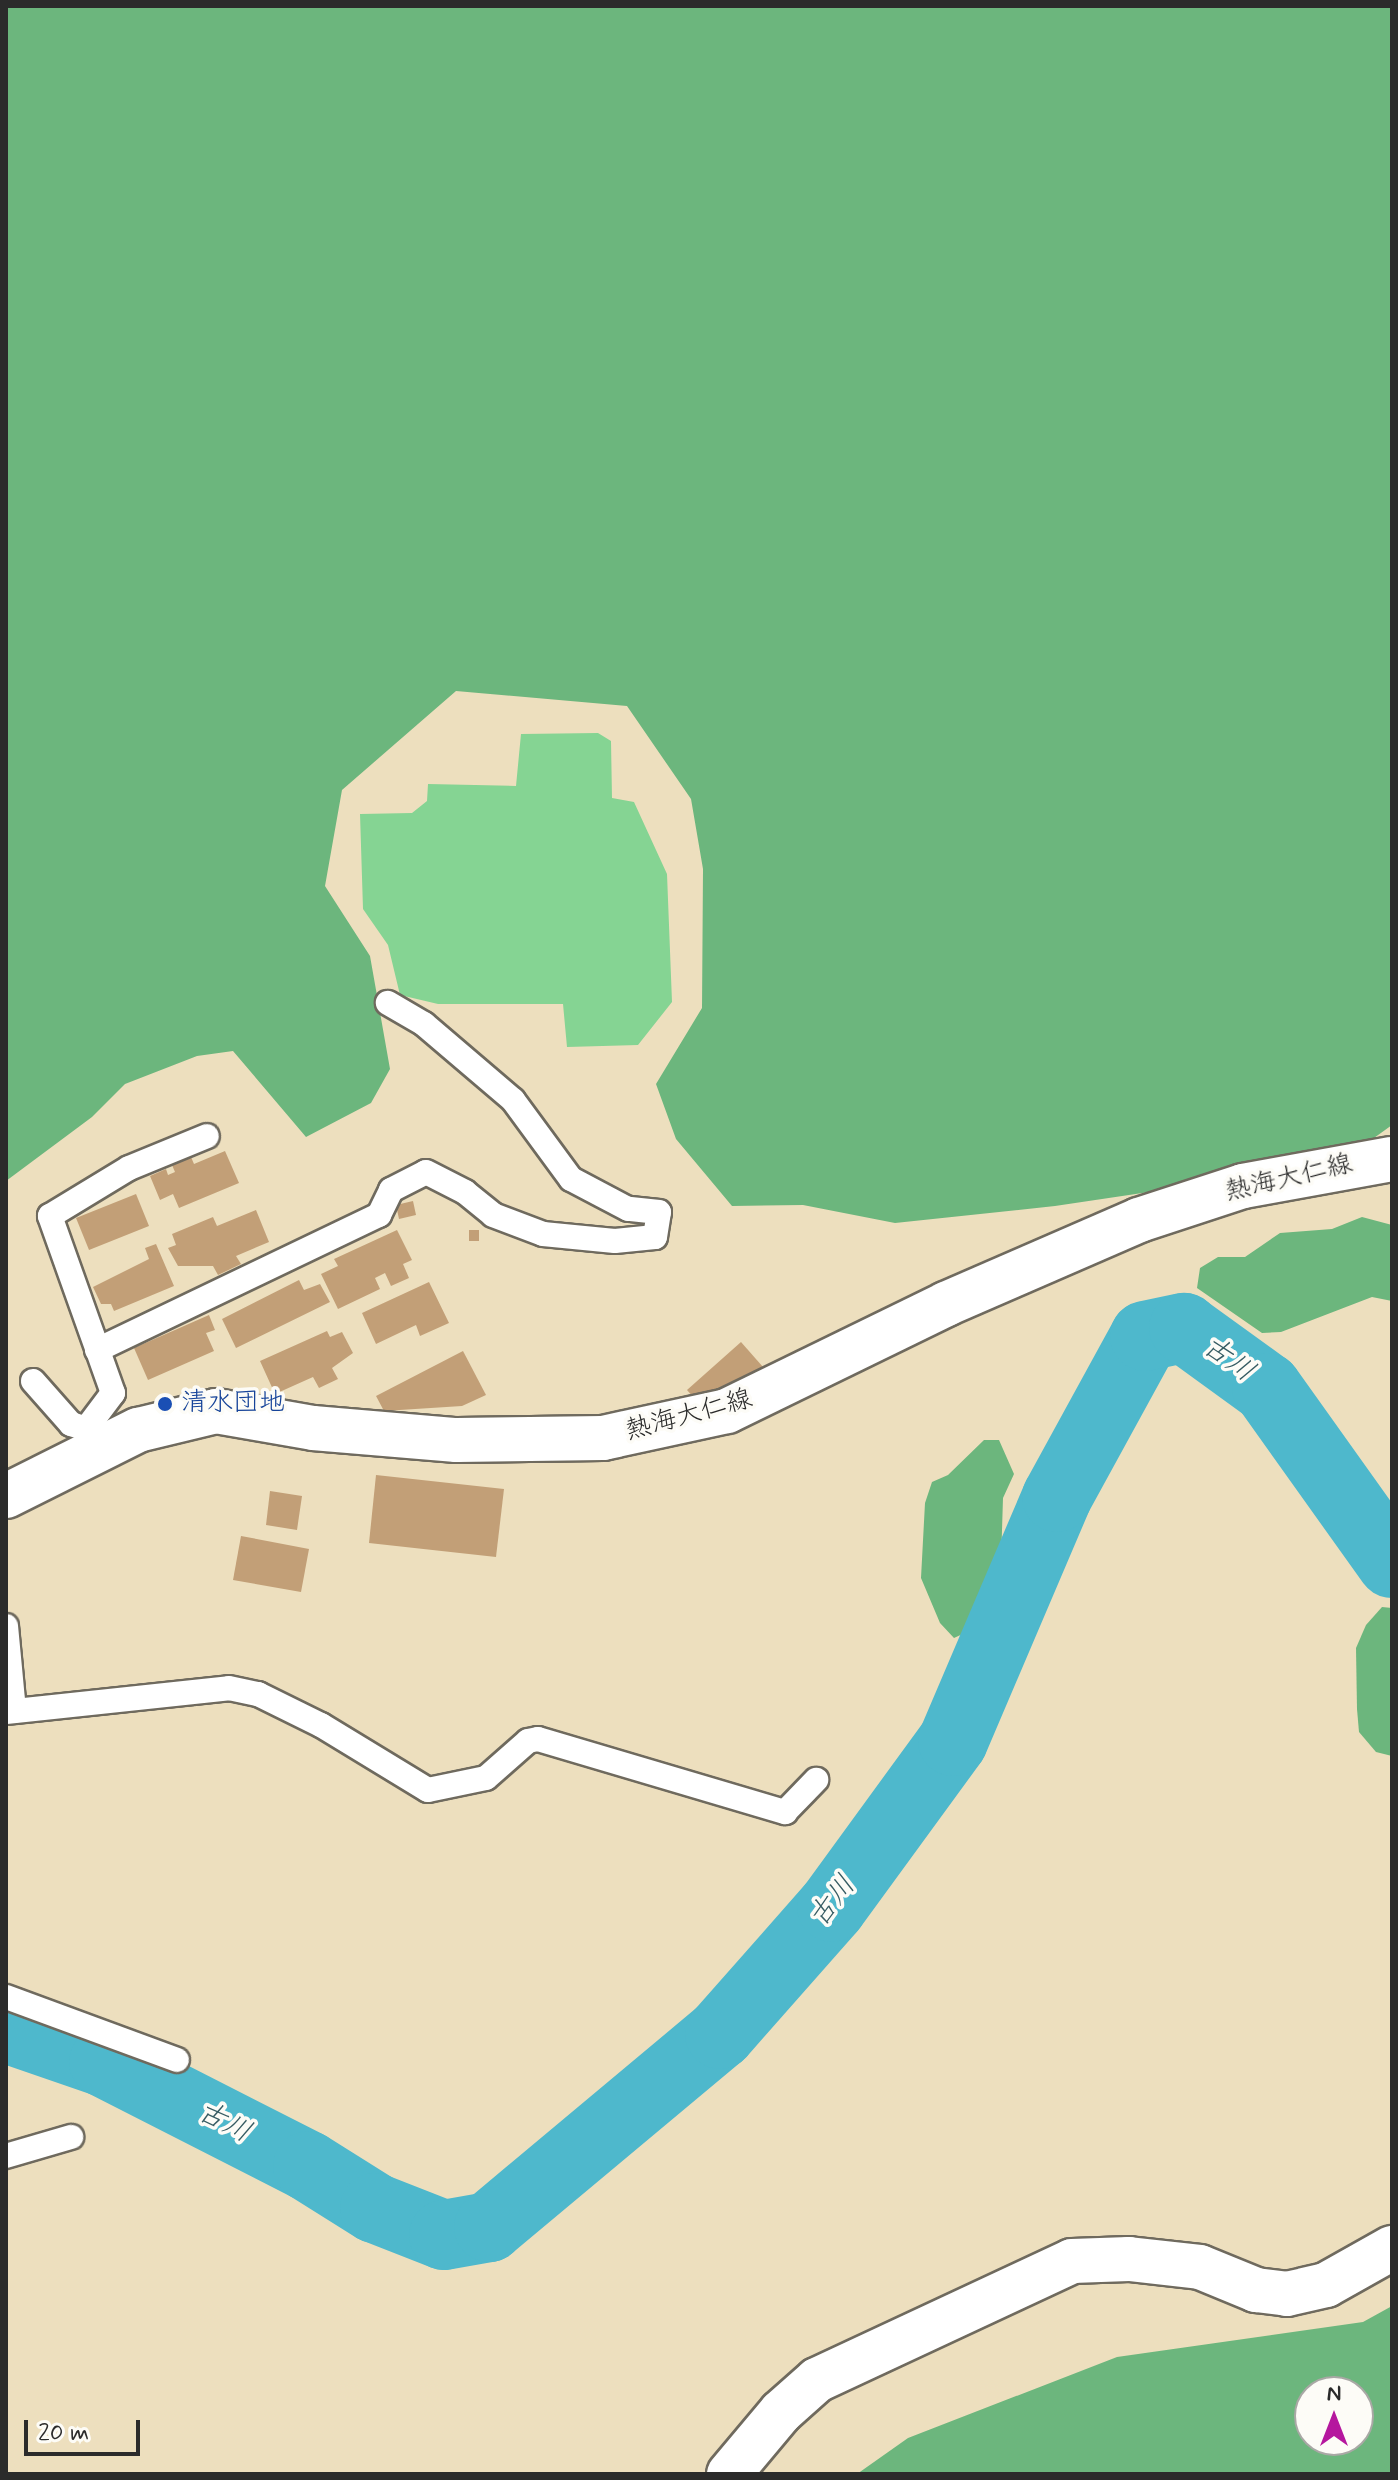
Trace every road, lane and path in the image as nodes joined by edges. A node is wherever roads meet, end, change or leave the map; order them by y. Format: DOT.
graph roads {
  1 [pos="388,1003"];
  2 [pos="207,1136"];
  3 [pos="1392,1159"];
  4 [pos="97,1350"];
  5 [pos="33,1381"];
  6 [pos="91,1439"];
  7 [pos="6,1496"];
  8 [pos="6,1626"];
  9 [pos="10,1712"];
  10 [pos="816,1780"];
  11 [pos="6,1997"];
  12 [pos="177,2060"];
  13 [pos="71,2137"];
  14 [pos="6,2156"];
  15 [pos="1392,2248"];
  16 [pos="729,2474"];
  1 -- 4 [label="lane"];
  2 -- 4 [label="lane"];
  3 -- 6 [label="main road, 熱海大仁線"];
  4 -- 6 [label="lane"];
  5 -- 6 [label="lane"];
  6 -- 7 [label="main road, 熱海大仁線"];
  8 -- 9 [label="lane"];
  9 -- 10 [label="lane"];
  11 -- 12 [label="lane"];
  13 -- 14 [label="lane"];
  15 -- 16 [label="main road"];
}
